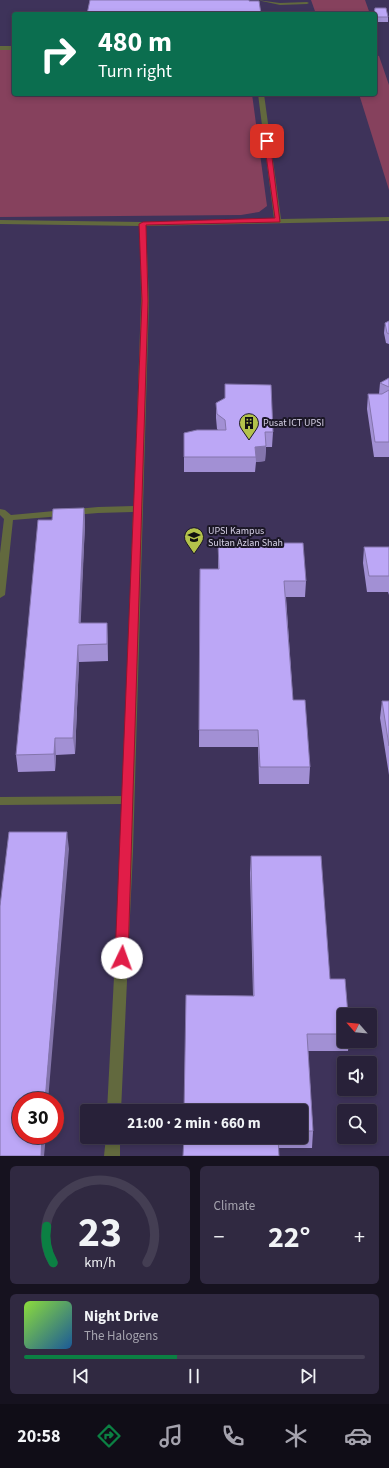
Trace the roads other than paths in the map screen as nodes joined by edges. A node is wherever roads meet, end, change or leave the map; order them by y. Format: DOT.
graph roads {
  1 [pos="259,0"];
  2 [pos="307,3"];
  3 [pos="0,48"];
  4 [pos="12,48"];
  5 [pos="261,96"];
  6 [pos="389,219"];
  7 [pos="278,220"];
  8 [pos="0,222"];
  9 [pos="143,224"];
  10 [pos="138,509"];
  11 [pos="0,512"];
  12 [pos="9,518"];
  13 [pos="0,595"];
  14 [pos="0,800"];
  15 [pos="128,800"];
  16 [pos="114,1104"];
  17 [pos="113,1144"];
  18 [pos="112,1156"];
  1 -- 2 [label="street"];
  3 -- 4 [label="street"];
  5 -- 7 [label="street"];
  6 -- 7 [label="street"];
  7 -- 9 [label="street"];
  8 -- 9 [label="street"];
  9 -- 10 [label="street"];
  10 -- 12 [label="street"];
  10 -- 15 [label="street"];
  11 -- 12 [label="street"];
  12 -- 13 [label="street"];
  14 -- 15 [label="street"];
  15 -- 16 [label="street"];
  17 -- 18 [label="street"];
}
